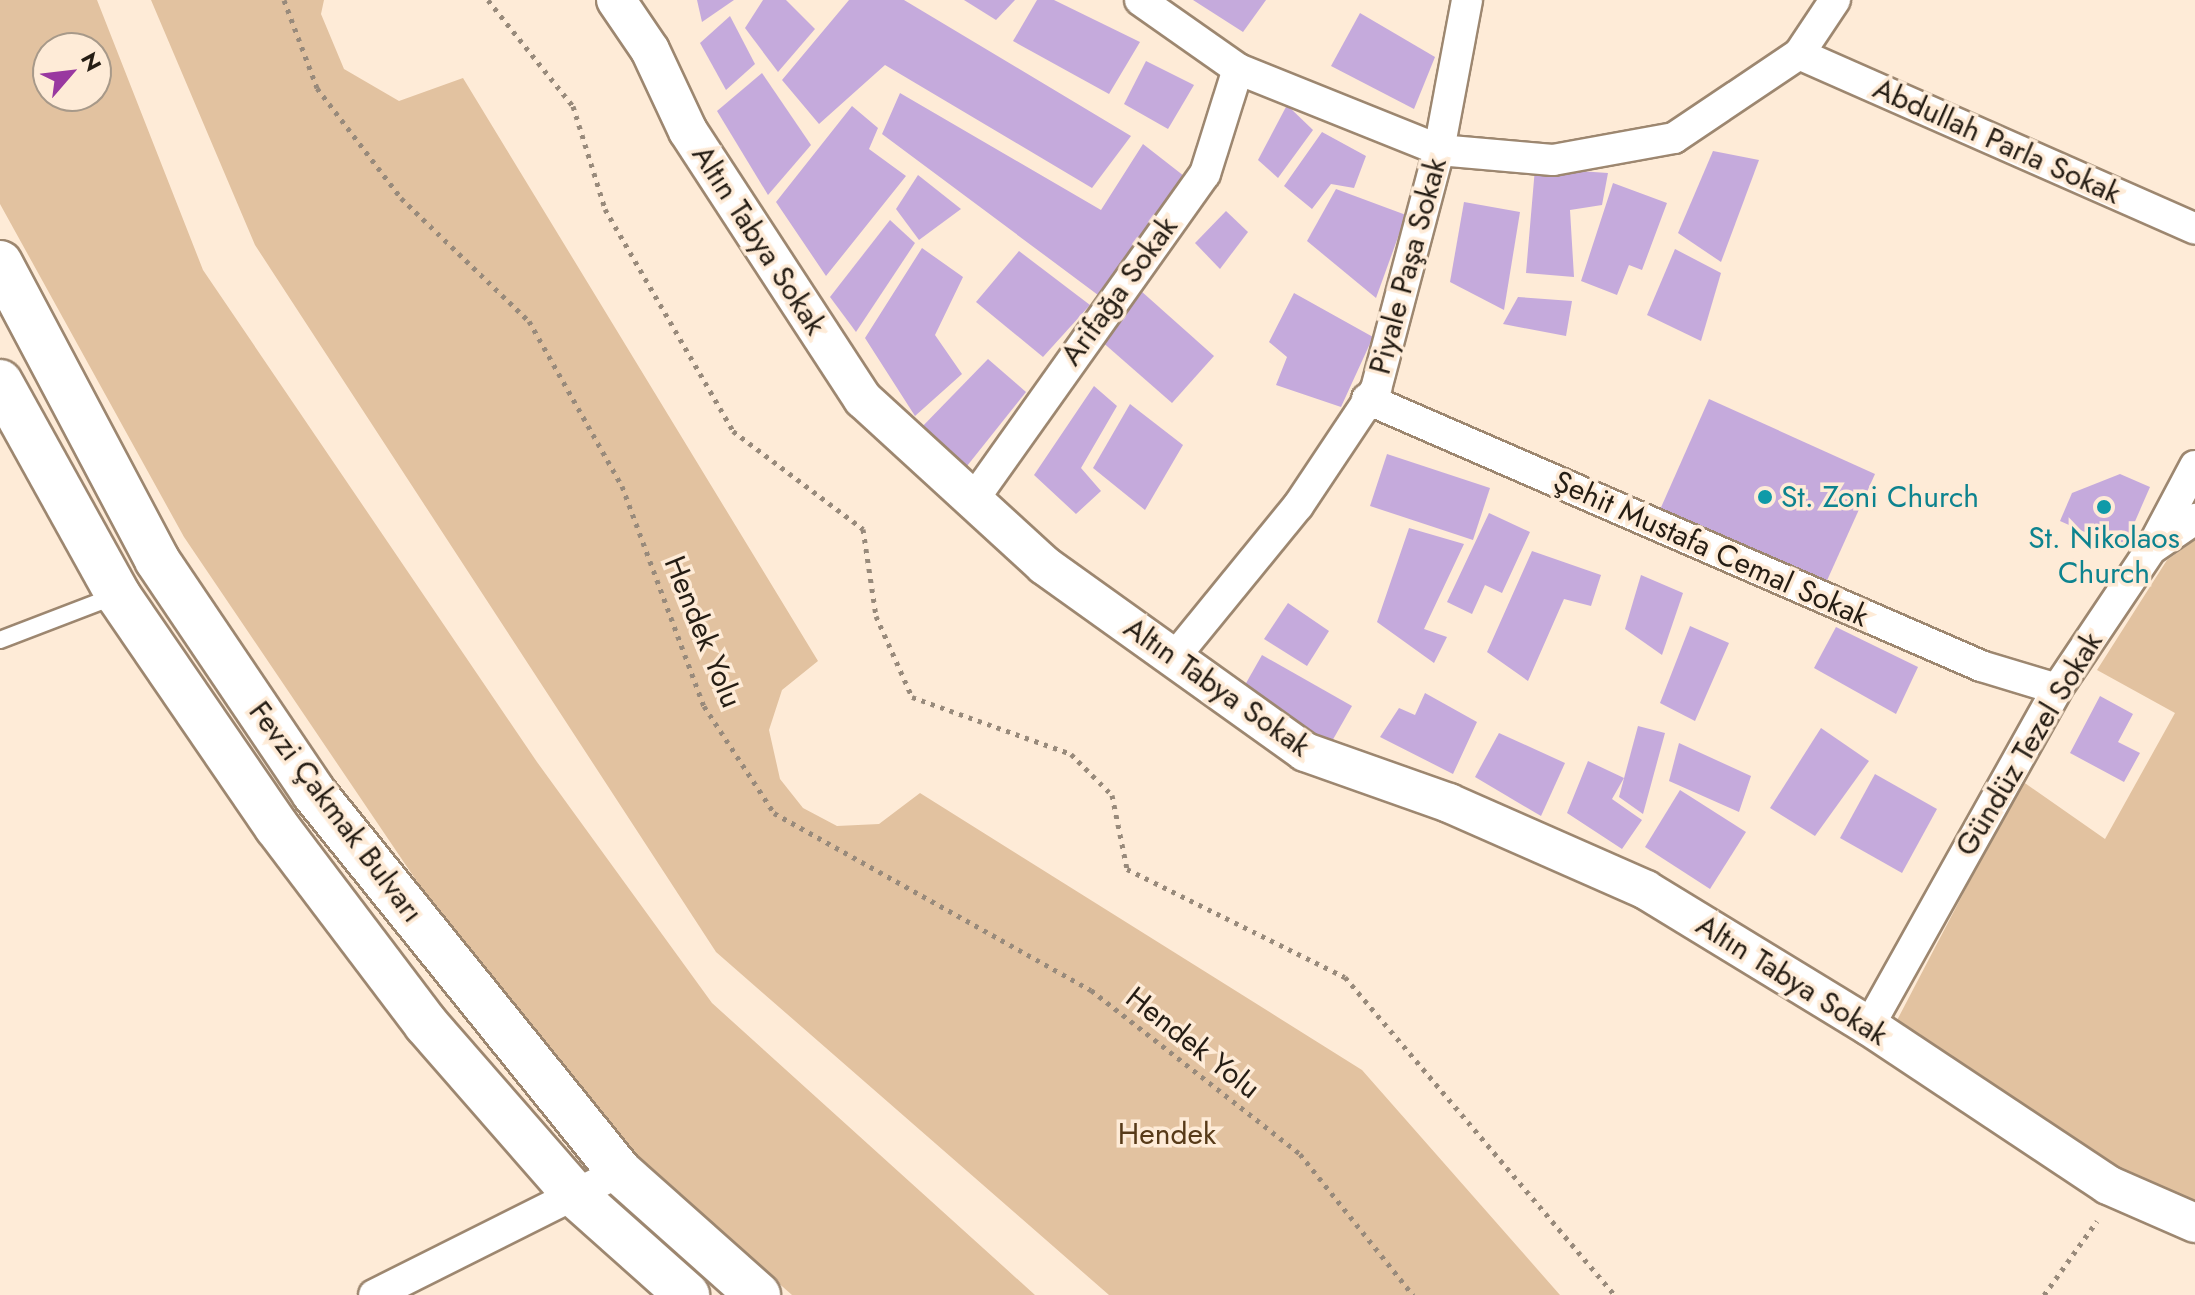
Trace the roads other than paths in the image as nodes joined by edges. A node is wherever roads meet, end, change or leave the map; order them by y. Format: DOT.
graph roads {
  1 [pos="616,0"];
  2 [pos="1140,0"];
  3 [pos="1467,0"];
  4 [pos="1835,0"];
  5 [pos="1799,54"];
  6 [pos="1238,69"];
  7 [pos="1439,150"];
  8 [pos="2195,229"];
  9 [pos="0,263"];
  10 [pos="0,382"];
  11 [pos="1367,399"];
  12 [pos="2195,466"];
  13 [pos="973,500"];
  14 [pos="2195,519"];
  15 [pos="2151,549"];
  16 [pos="118,595"];
  17 [pos="0,640"];
  18 [pos="1173,659"];
  19 [pos="2057,689"];
  20 [pos="1869,1026"];
  21 [pos="620,1172"];
  22 [pos="576,1196"];
  23 [pos="2195,1223"];
  24 [pos="374,1295"];
  25 [pos="687,1295"];
  26 [pos="758,1295"];
  1 -- 13 [label="street, Altın Tabya Sokak"];
  2 -- 6 [label="street"];
  3 -- 7 [label="street, Piyale Paşa Sokak"];
  4 -- 5 [label="street"];
  5 -- 7 [label="street"];
  5 -- 8 [label="street, Abdullah Parla Sokak"];
  6 -- 7 [label="street"];
  6 -- 13 [label="street, Arifağa Sokak"];
  7 -- 11 [label="street, Piyale Paşa Sokak"];
  9 -- 21 [label="main road, Fevzi Çakmak Bulvarı"];
  10 -- 16 [label="main road, Fevzi Çakmak Bulvarı"];
  11 -- 18 [label="street, Piyale Paşa Sokak"];
  11 -- 19 [label="street, Şehit Mustafa Cemal Sokak"];
  12 -- 15 [label="street, Gündüz Tezel Sokak"];
  13 -- 18 [label="street, Altın Tabya Sokak"];
  14 -- 15 [label="street"];
  15 -- 19 [label="street, Gündüz Tezel Sokak"];
  16 -- 17 [label="lane"];
  16 -- 22 [label="main road, Fevzi Çakmak Bulvarı"];
  18 -- 20 [label="street, Altın Tabya Sokak"];
  19 -- 20 [label="street, Gündüz Tezel Sokak"];
  20 -- 23 [label="street, Altın Tabya Sokak"];
  21 -- 22 [label="street"];
  21 -- 26 [label="main road, Fevzi Çakmak Bulvarı"];
  22 -- 24 [label="street"];
  22 -- 25 [label="main road, Fevzi Çakmak Bulvarı"];
}
